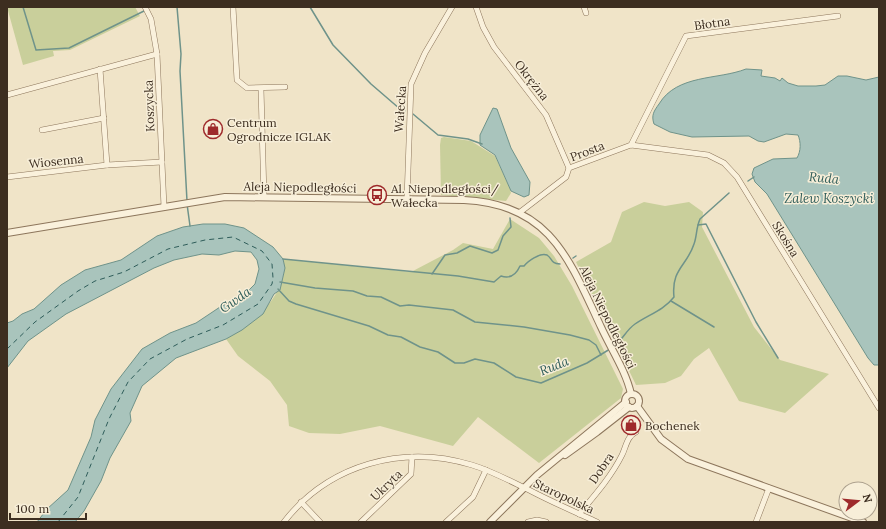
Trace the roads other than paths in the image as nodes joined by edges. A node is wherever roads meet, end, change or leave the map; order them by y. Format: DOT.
graph roads {
  1 [pos="145,7"];
  2 [pos="233,7"];
  3 [pos="452,7"];
  4 [pos="476,7"];
  5 [pos="584,7"];
  6 [pos="586,13"];
  7 [pos="838,16"];
  8 [pos="157,54"];
  9 [pos="100,69"];
  10 [pos="285,87"];
  11 [pos="261,89"];
  12 [pos="7,95"];
  13 [pos="104,118"];
  14 [pos="42,130"];
  15 [pos="631,145"];
  16 [pos="162,162"];
  17 [pos="107,165"];
  18 [pos="569,168"];
  19 [pos="7,177"];
  20 [pos="264,197"];
  21 [pos="407,199"];
  22 [pos="164,207"];
  23 [pos="519,213"];
  24 [pos="7,233"];
  25 [pos="631,394"];
  26 [pos="627,405"];
  27 [pos="637,406"];
  28 [pos="879,408"];
  29 [pos="636,432"];
  30 [pos="412,457"];
  31 [pos="486,470"];
  32 [pos="524,488"];
  33 [pos="769,488"];
  34 [pos="301,502"];
  35 [pos="579,514"];
  36 [pos="838,515"];
  37 [pos="284,522"];
  38 [pos="320,522"];
  39 [pos="362,522"];
  40 [pos="446,522"];
  41 [pos="490,522"];
  42 [pos="528,522"];
  43 [pos="546,522"];
  44 [pos="597,522"];
  45 [pos="756,522"];
  1 -- 8 [label="street, Koszycka"];
  2 -- 11 [label="street"];
  3 -- 21 [label="street, Wałecka"];
  4 -- 18 [label="street, Okrężna"];
  5 -- 6 [label="street"];
  7 -- 15 [label="street, Błotna"];
  8 -- 9 [label="street"];
  8 -- 16 [label="street, Koszycka"];
  9 -- 12 [label="street"];
  9 -- 13 [label="street"];
  10 -- 11 [label="street"];
  11 -- 20 [label="street"];
  13 -- 14 [label="street"];
  13 -- 17 [label="street"];
  15 -- 18 [label="street, Prosta"];
  15 -- 28 [label="street, Skośna"];
  16 -- 17 [label="street, Wiosenna"];
  16 -- 22 [label="street, Koszycka"];
  17 -- 19 [label="street, Wiosenna"];
  18 -- 23 [label="street, Prosta"];
  20 -- 21 [label="street, Aleja Niepodległości"];
  20 -- 22 [label="street, Aleja Niepodległości"];
  21 -- 23 [label="street, Aleja Niepodległości"];
  22 -- 24 [label="street, Aleja Niepodległości"];
  23 -- 25 [label="street, Aleja Niepodległości"];
  25 -- 26 [label="street"];
  25 -- 27 [label="street"];
  26 -- 27 [label="street"];
  26 -- 32 [label="street"];
  27 -- 33 [label="street"];
  29 -- 35 [label="street, Dobra"];
  30 -- 31 [label="street, Staropolska"];
  30 -- 34 [label="street, Staropolska"];
  30 -- 39 [label="street, Ukryta"];
  31 -- 32 [label="street, Staropolska"];
  31 -- 40 [label="street"];
  32 -- 35 [label="street, Staropolska"];
  32 -- 41 [label="street"];
  33 -- 36 [label="street"];
  33 -- 45 [label="street"];
  34 -- 37 [label="street, Staropolska"];
  34 -- 38 [label="street"];
  35 -- 44 [label="street, Staropolska"];
  42 -- 43 [label="street"];
}
